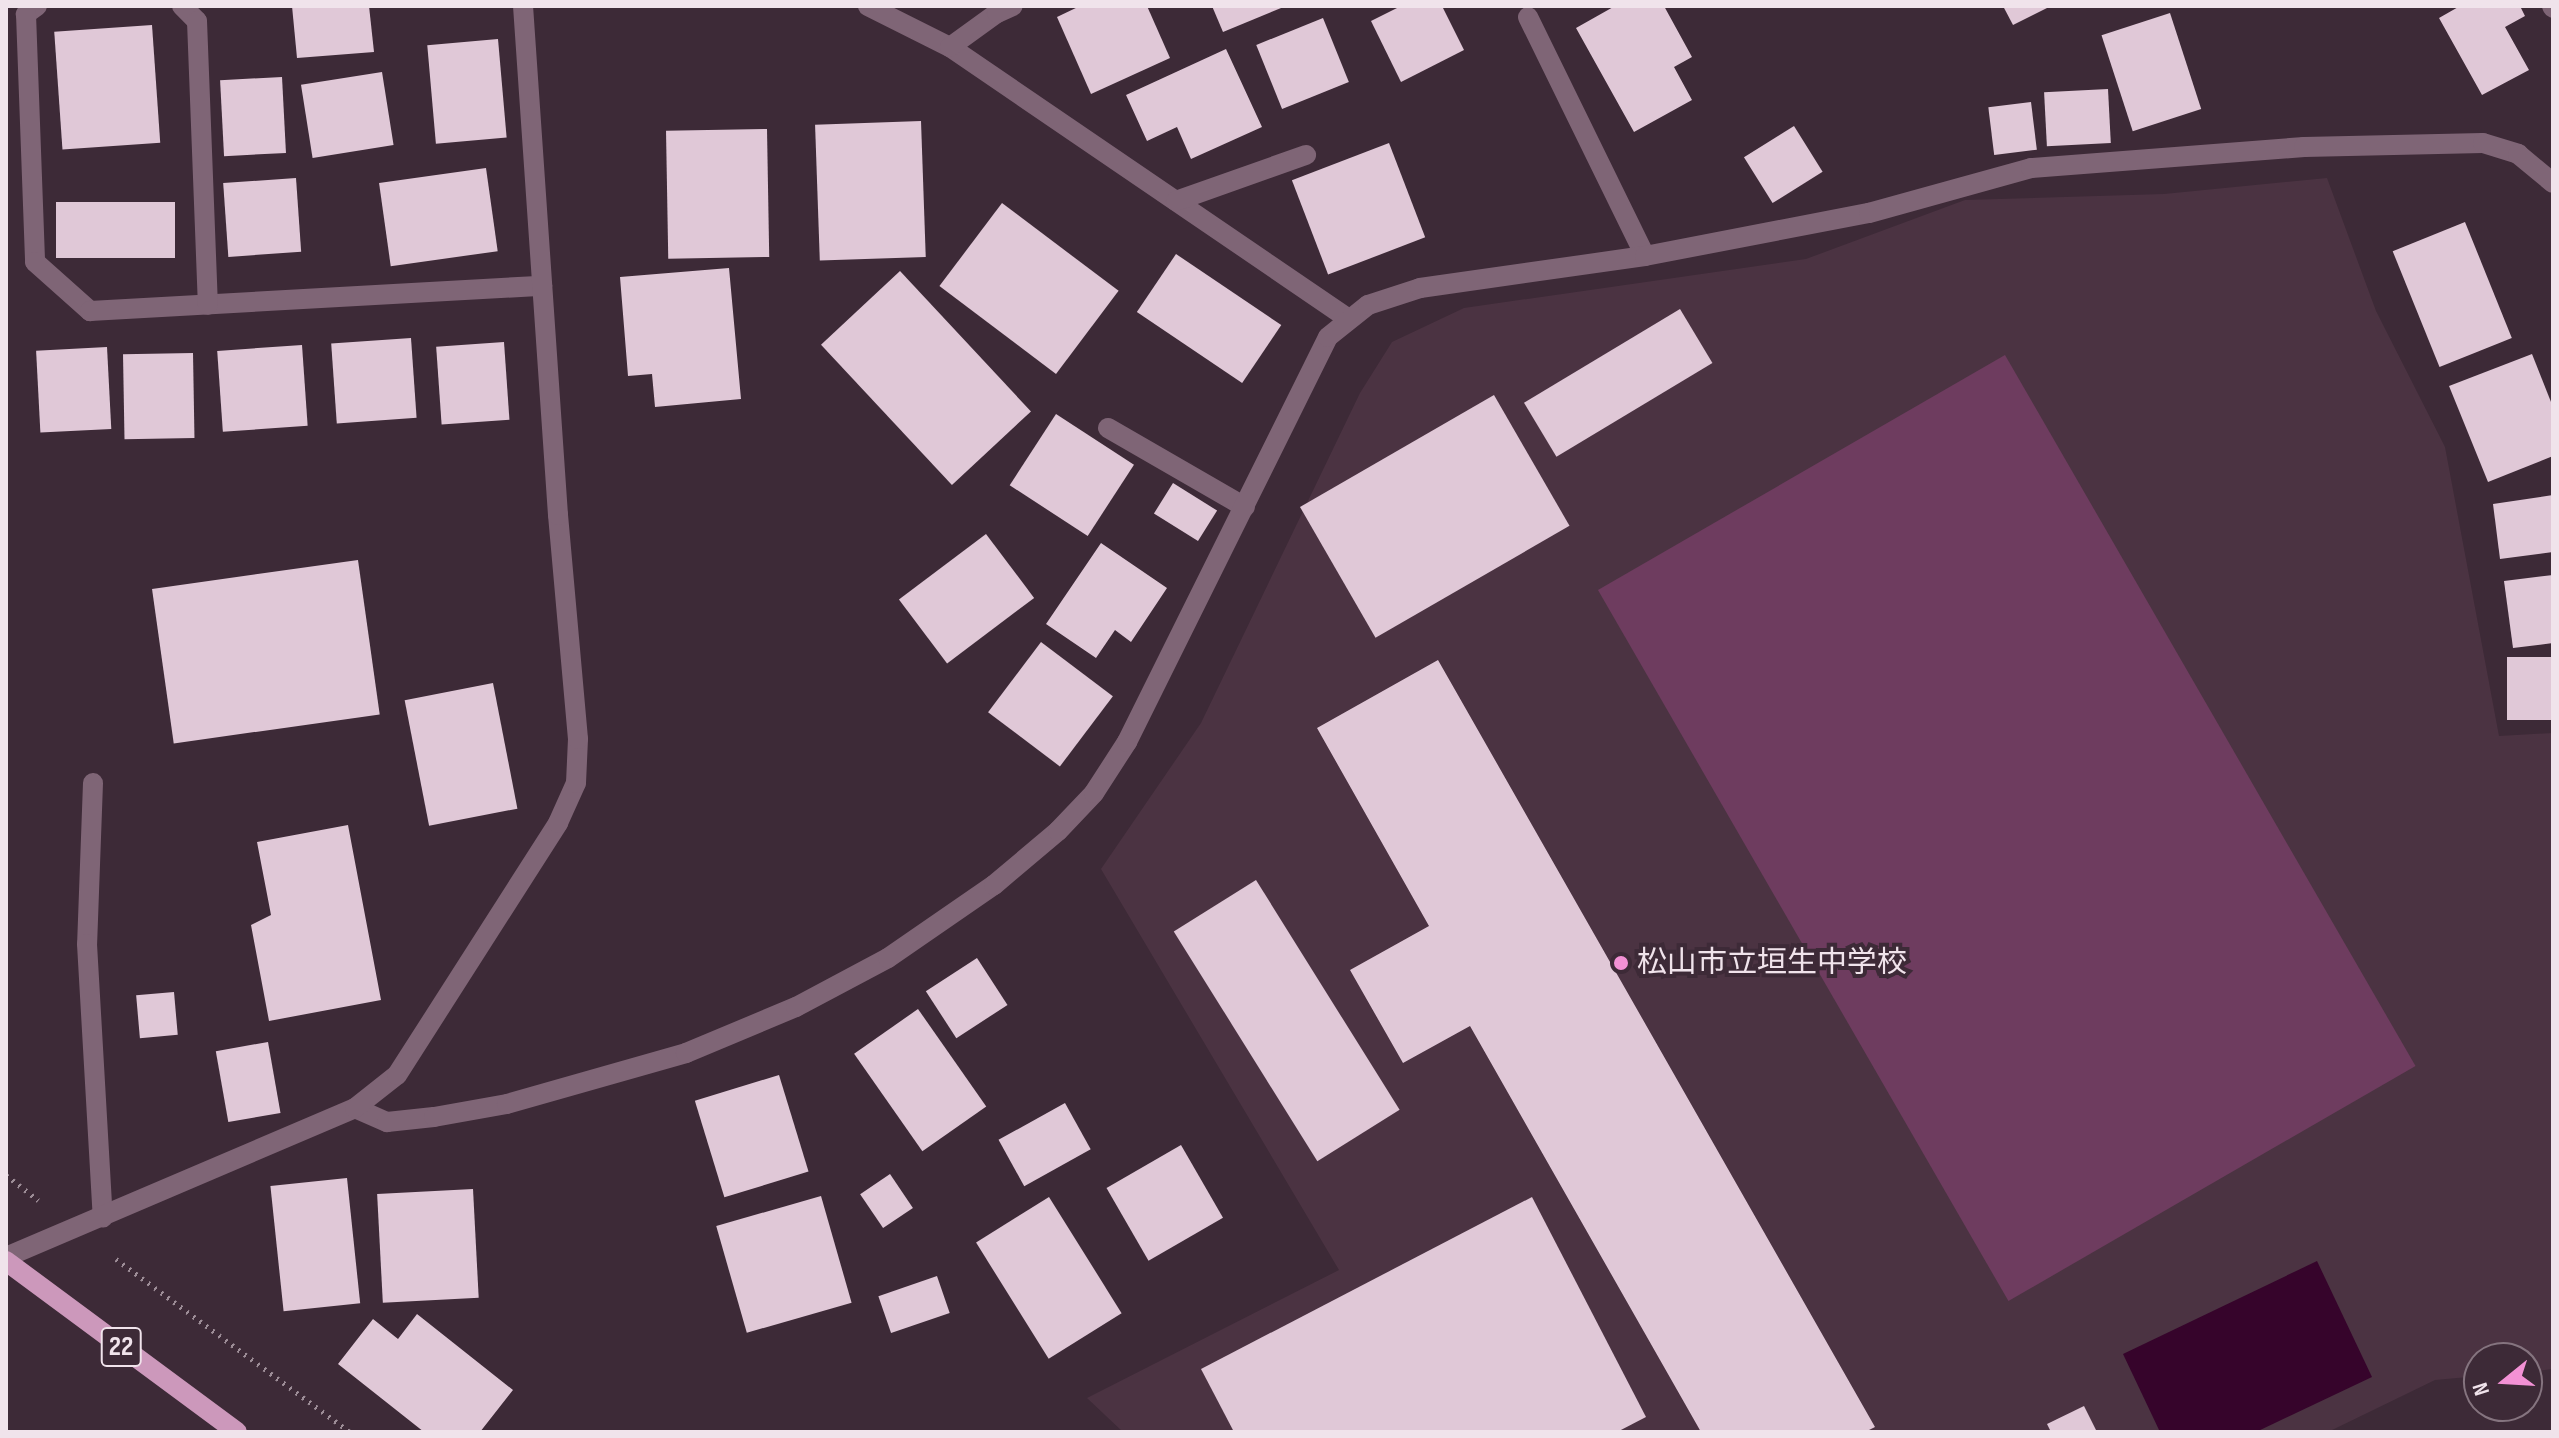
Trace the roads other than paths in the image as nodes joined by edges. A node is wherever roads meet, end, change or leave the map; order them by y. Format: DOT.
graph roads {
  1 [pos="37,6"];
  2 [pos="182,6"];
  3 [pos="523,6"];
  4 [pos="868,6"];
  5 [pos="1013,6"];
  6 [pos="1528,17"];
  7 [pos="950,47"];
  8 [pos="1306,155"];
  9 [pos="2553,183"];
  10 [pos="1176,201"];
  11 [pos="1645,256"];
  12 [pos="542,286"];
  13 [pos="208,305"];
  14 [pos="1348,319"];
  15 [pos="1108,428"];
  16 [pos="1245,507"];
  17 [pos="93,783"];
  18 [pos="355,1108"];
  19 [pos="103,1218"];
  20 [pos="6,1259"];
  21 [pos="237,1432"];
  1 -- 13 [label="street"];
  2 -- 13 [label="street"];
  3 -- 12 [label="street"];
  4 -- 7 [label="street"];
  5 -- 7 [label="street"];
  6 -- 11 [label="street"];
  7 -- 10 [label="street"];
  8 -- 10 [label="street"];
  9 -- 11 [label="street"];
  10 -- 14 [label="street"];
  11 -- 14 [label="street"];
  12 -- 13 [label="street"];
  12 -- 18 [label="street"];
  14 -- 16 [label="street"];
  15 -- 16 [label="street"];
  16 -- 18 [label="street"];
  17 -- 19 [label="street"];
  18 -- 19 [label="street"];
  19 -- 20 [label="street"];
  20 -- 21 [label="main road, 22"];
}
